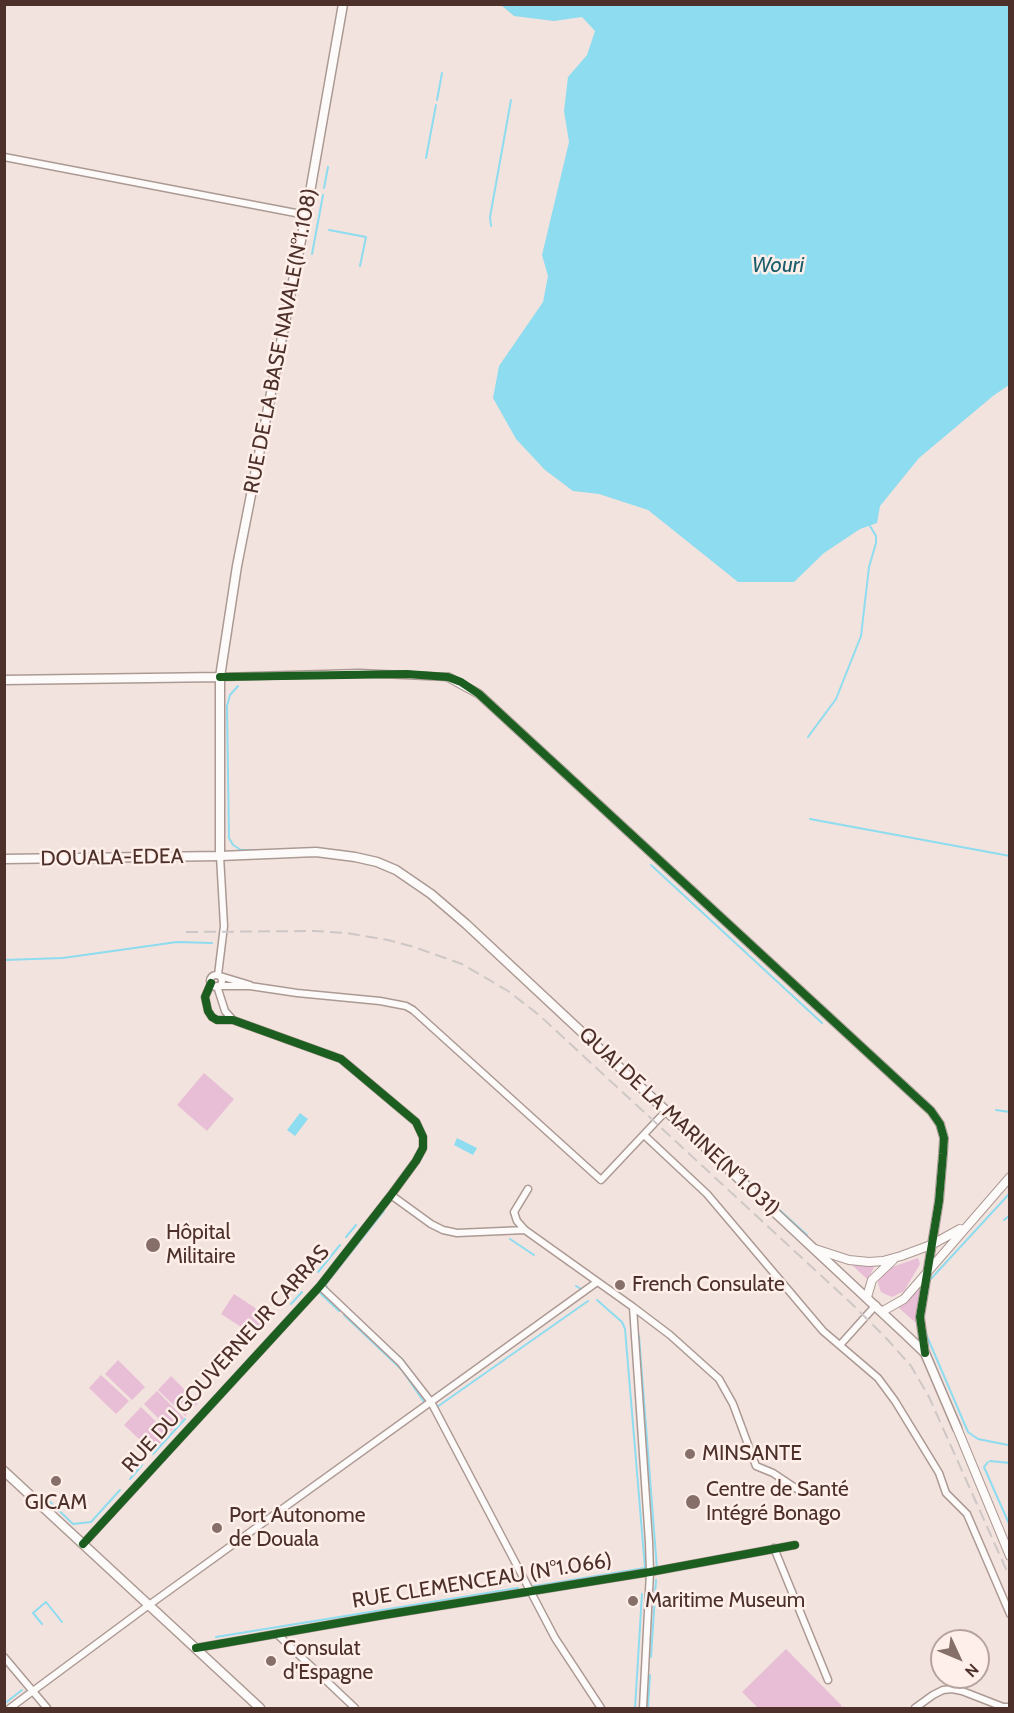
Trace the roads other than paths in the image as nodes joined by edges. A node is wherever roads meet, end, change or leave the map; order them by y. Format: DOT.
graph roads {
  1 [pos="343,4"];
  2 [pos="4,157"];
  3 [pos="306,215"];
  4 [pos="220,677"];
  5 [pos="448,677"];
  6 [pos="4,680"];
  7 [pos="220,856"];
  8 [pos="4,859"];
  9 [pos="219,976"];
  10 [pos="216,985"];
  11 [pos="250,986"];
  12 [pos="232,1020"];
  13 [pos="666,1111"];
  14 [pos="644,1134"];
  15 [pos="1010,1177"];
  16 [pos="528,1189"];
  17 [pos="391,1195"];
  18 [pos="967,1225"];
  19 [pos="525,1230"];
  20 [pos="932,1245"];
  21 [pos="814,1249"];
  22 [pos="896,1258"];
  23 [pos="926,1274"];
  24 [pos="597,1282"];
  25 [pos="320,1287"];
  26 [pos="867,1297"];
  27 [pos="633,1307"];
  28 [pos="880,1308"];
  29 [pos="840,1345"];
  30 [pos="925,1353"];
  31 [pos="431,1402"];
  32 [pos="957,1428"];
  33 [pos="4,1471"];
  34 [pos="803,1493"];
  35 [pos="83,1544"];
  36 [pos="795,1545"];
  37 [pos="774,1548"];
  38 [pos="1010,1556"];
  39 [pos="650,1572"];
  40 [pos="530,1592"];
  41 [pos="149,1605"];
  42 [pos="1010,1614"];
  43 [pos="277,1634"];
  44 [pos="196,1648"];
  45 [pos="4,1657"];
  46 [pos="828,1680"];
  47 [pos="32,1690"];
  48 [pos="1010,1707"];
  49 [pos="10,1708"];
  50 [pos="48,1708"];
  51 [pos="260,1708"];
  52 [pos="355,1708"];
  53 [pos="601,1708"];
  54 [pos="643,1708"];
  55 [pos="915,1708"];
  1 -- 3 [label="main road, RUE DE LA BASE NAVALE(N°1.108)"];
  2 -- 3 [label="street"];
  3 -- 4 [label="main road, RUE DE LA BASE NAVALE(N°1.108)"];
  4 -- 5 [label="street"];
  4 -- 6 [label="main road"];
  4 -- 7 [label="main road"];
  5 -- 20 [label="street"];
  7 -- 8 [label="main road, DOUALA-EDEA"];
  7 -- 9 [label="street"];
  7 -- 13 [label="main road, QUAI DE LA MARINE(N°1.031)"];
  9 -- 10 [label="street"];
  9 -- 10 [label="street"];
  9 -- 11 [label="street"];
  10 -- 11 [label="street"];
  10 -- 12 [label="street"];
  10 -- 12 [label="street, RUE DU GOUVERNEUR CARRAS"];
  11 -- 14 [label="street"];
  12 -- 17 [label="street, RUE DU GOUVERNEUR CARRAS"];
  13 -- 14 [label="street"];
  13 -- 21 [label="main road, QUAI DE LA MARINE(N°1.031)"];
  14 -- 29 [label="street"];
  15 -- 18 [label="street"];
  16 -- 19 [label="street"];
  17 -- 19 [label="street"];
  17 -- 25 [label="street, RUE DU GOUVERNEUR CARRAS"];
  18 -- 20 [label="street"];
  18 -- 23 [label="street"];
  19 -- 24 [label="street"];
  20 -- 22 [label="street"];
  20 -- 23 [label="street"];
  21 -- 22 [label="street"];
  21 -- 26 [label="main road, QUAI DE LA MARINE(N°1.031)"];
  22 -- 26 [label="street"];
  23 -- 28 [label="street"];
  23 -- 30 [label="street"];
  24 -- 27 [label="street"];
  24 -- 31 [label="street"];
  25 -- 31 [label="street"];
  25 -- 35 [label="street, RUE DU GOUVERNEUR CARRAS"];
  26 -- 28 [label="main road, QUAI DE LA MARINE(N°1.031)"];
  27 -- 34 [label="street"];
  27 -- 39 [label="street"];
  28 -- 29 [label="street"];
  28 -- 30 [label="main road, QUAI DE LA MARINE(N°1.031)"];
  29 -- 42 [label="street"];
  30 -- 32 [label="main road, QUAI DE LA MARINE(N°1.031)"];
  31 -- 40 [label="street"];
  31 -- 41 [label="street"];
  32 -- 38 [label="street, QUAI DE LA MARINE(N°1.031)"];
  33 -- 35 [label="main road"];
  35 -- 41 [label="main road"];
  36 -- 37 [label="street, RUE CLEMENCEAU (N°1.066)"];
  37 -- 39 [label="street, RUE CLEMENCEAU (N°1.066)"];
  37 -- 46 [label="street"];
  39 -- 40 [label="street, RUE CLEMENCEAU (N°1.066)"];
  39 -- 54 [label="street"];
  40 -- 43 [label="street, RUE CLEMENCEAU (N°1.066)"];
  40 -- 53 [label="street"];
  41 -- 44 [label="main road"];
  41 -- 47 [label="street"];
  43 -- 44 [label="street, RUE CLEMENCEAU (N°1.066)"];
  43 -- 52 [label="street"];
  44 -- 51 [label="main road"];
  45 -- 47 [label="street"];
  47 -- 49 [label="street"];
  47 -- 50 [label="street"];
  48 -- 55 [label="street"];
}
